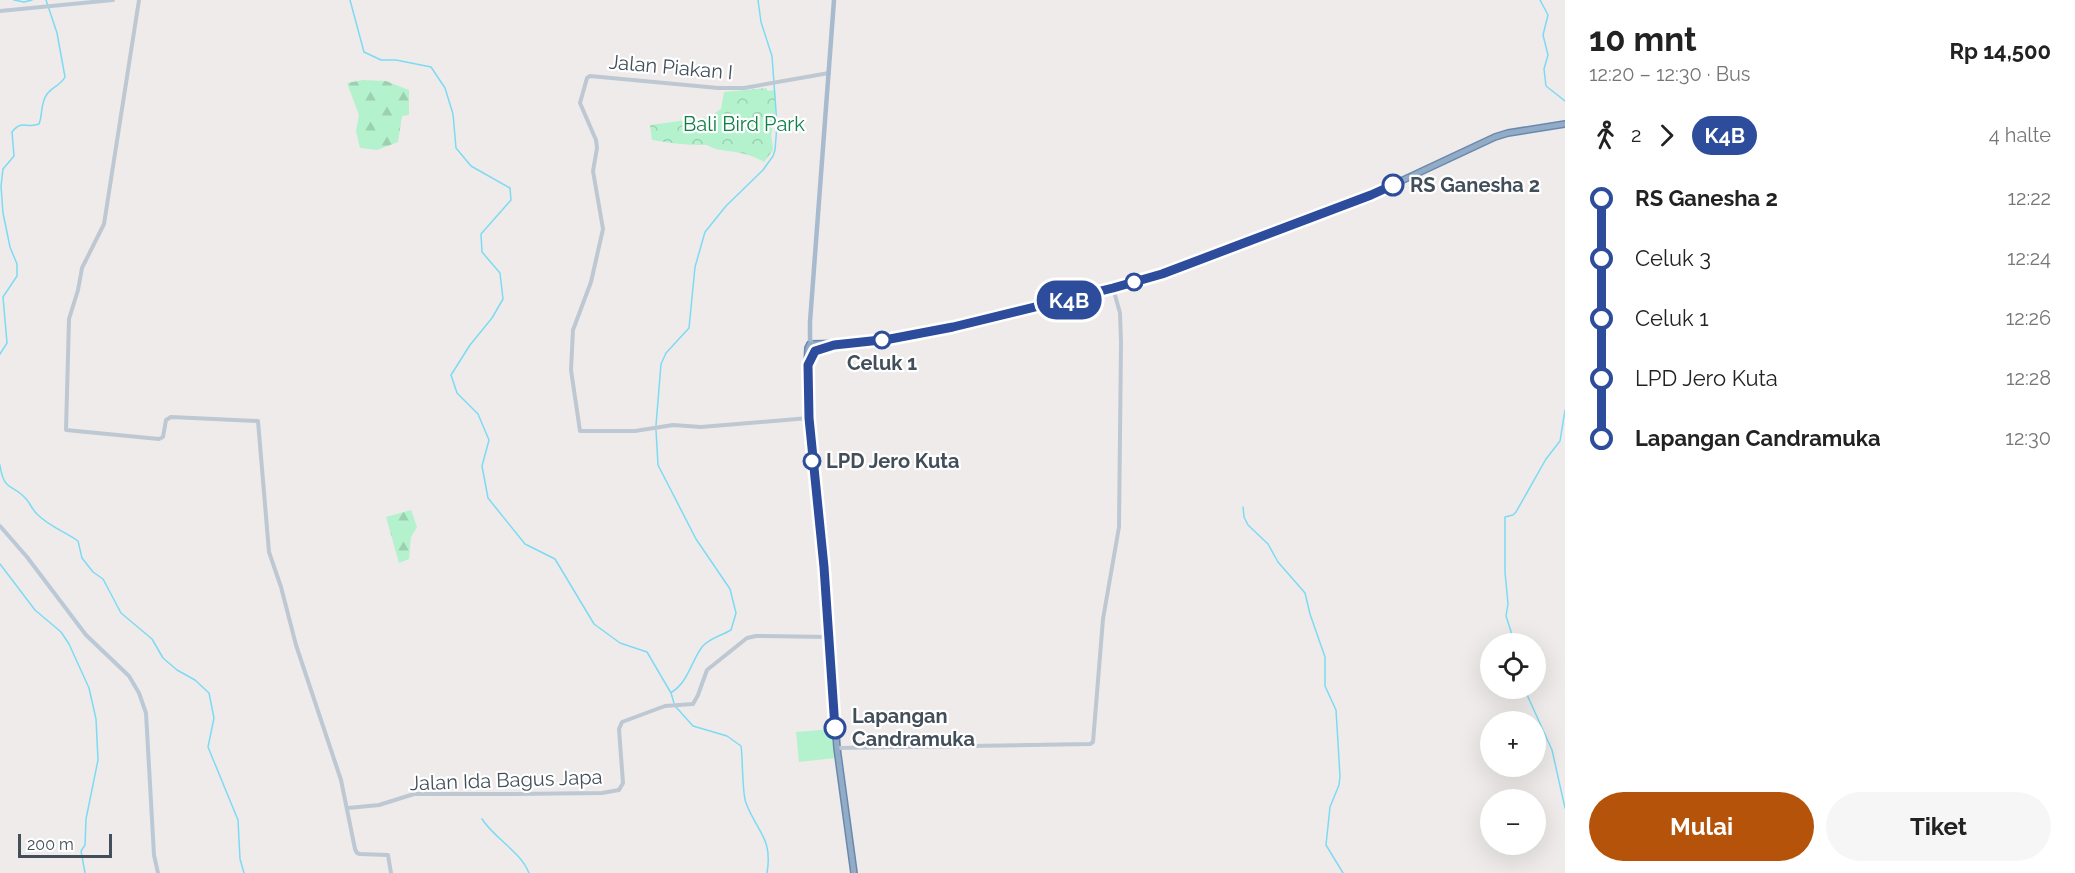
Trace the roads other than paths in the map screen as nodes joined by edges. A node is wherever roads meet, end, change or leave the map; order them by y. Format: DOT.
graph roads {
  1 [pos="113,0"];
  2 [pos="139,0"];
  3 [pos="834,0"];
  4 [pos="0,11"];
  5 [pos="829,73"];
  6 [pos="1565,124"];
  7 [pos="1113,288"];
  8 [pos="811,343"];
  9 [pos="834,345"];
  10 [pos="815,351"];
  11 [pos="808,365"];
  12 [pos="809,418"];
  13 [pos="0,526"];
  14 [pos="829,637"];
  15 [pos="837,748"];
  16 [pos="348,808"];
  17 [pos="158,873"];
  18 [pos="391,873"];
  19 [pos="854,873"];
  1 -- 4 [label="main road"];
  2 -- 16 [label="street"];
  3 -- 5 [label="main road"];
  5 -- 8 [label="main road"];
  5 -- 12 [label="street, Jalan Piakan I"];
  6 -- 7 [label="highway"];
  7 -- 9 [label="highway"];
  7 -- 15 [label="street"];
  8 -- 9 [label="highway"];
  8 -- 10 [label="main road"];
  8 -- 11 [label="highway"];
  9 -- 10 [label="highway"];
  10 -- 11 [label="highway"];
  11 -- 12 [label="highway"];
  12 -- 14 [label="highway"];
  13 -- 17 [label="main road"];
  14 -- 15 [label="highway"];
  14 -- 16 [label="street, Jalan Ida Bagus Japa"];
  15 -- 19 [label="highway"];
  16 -- 18 [label="street"];
}
